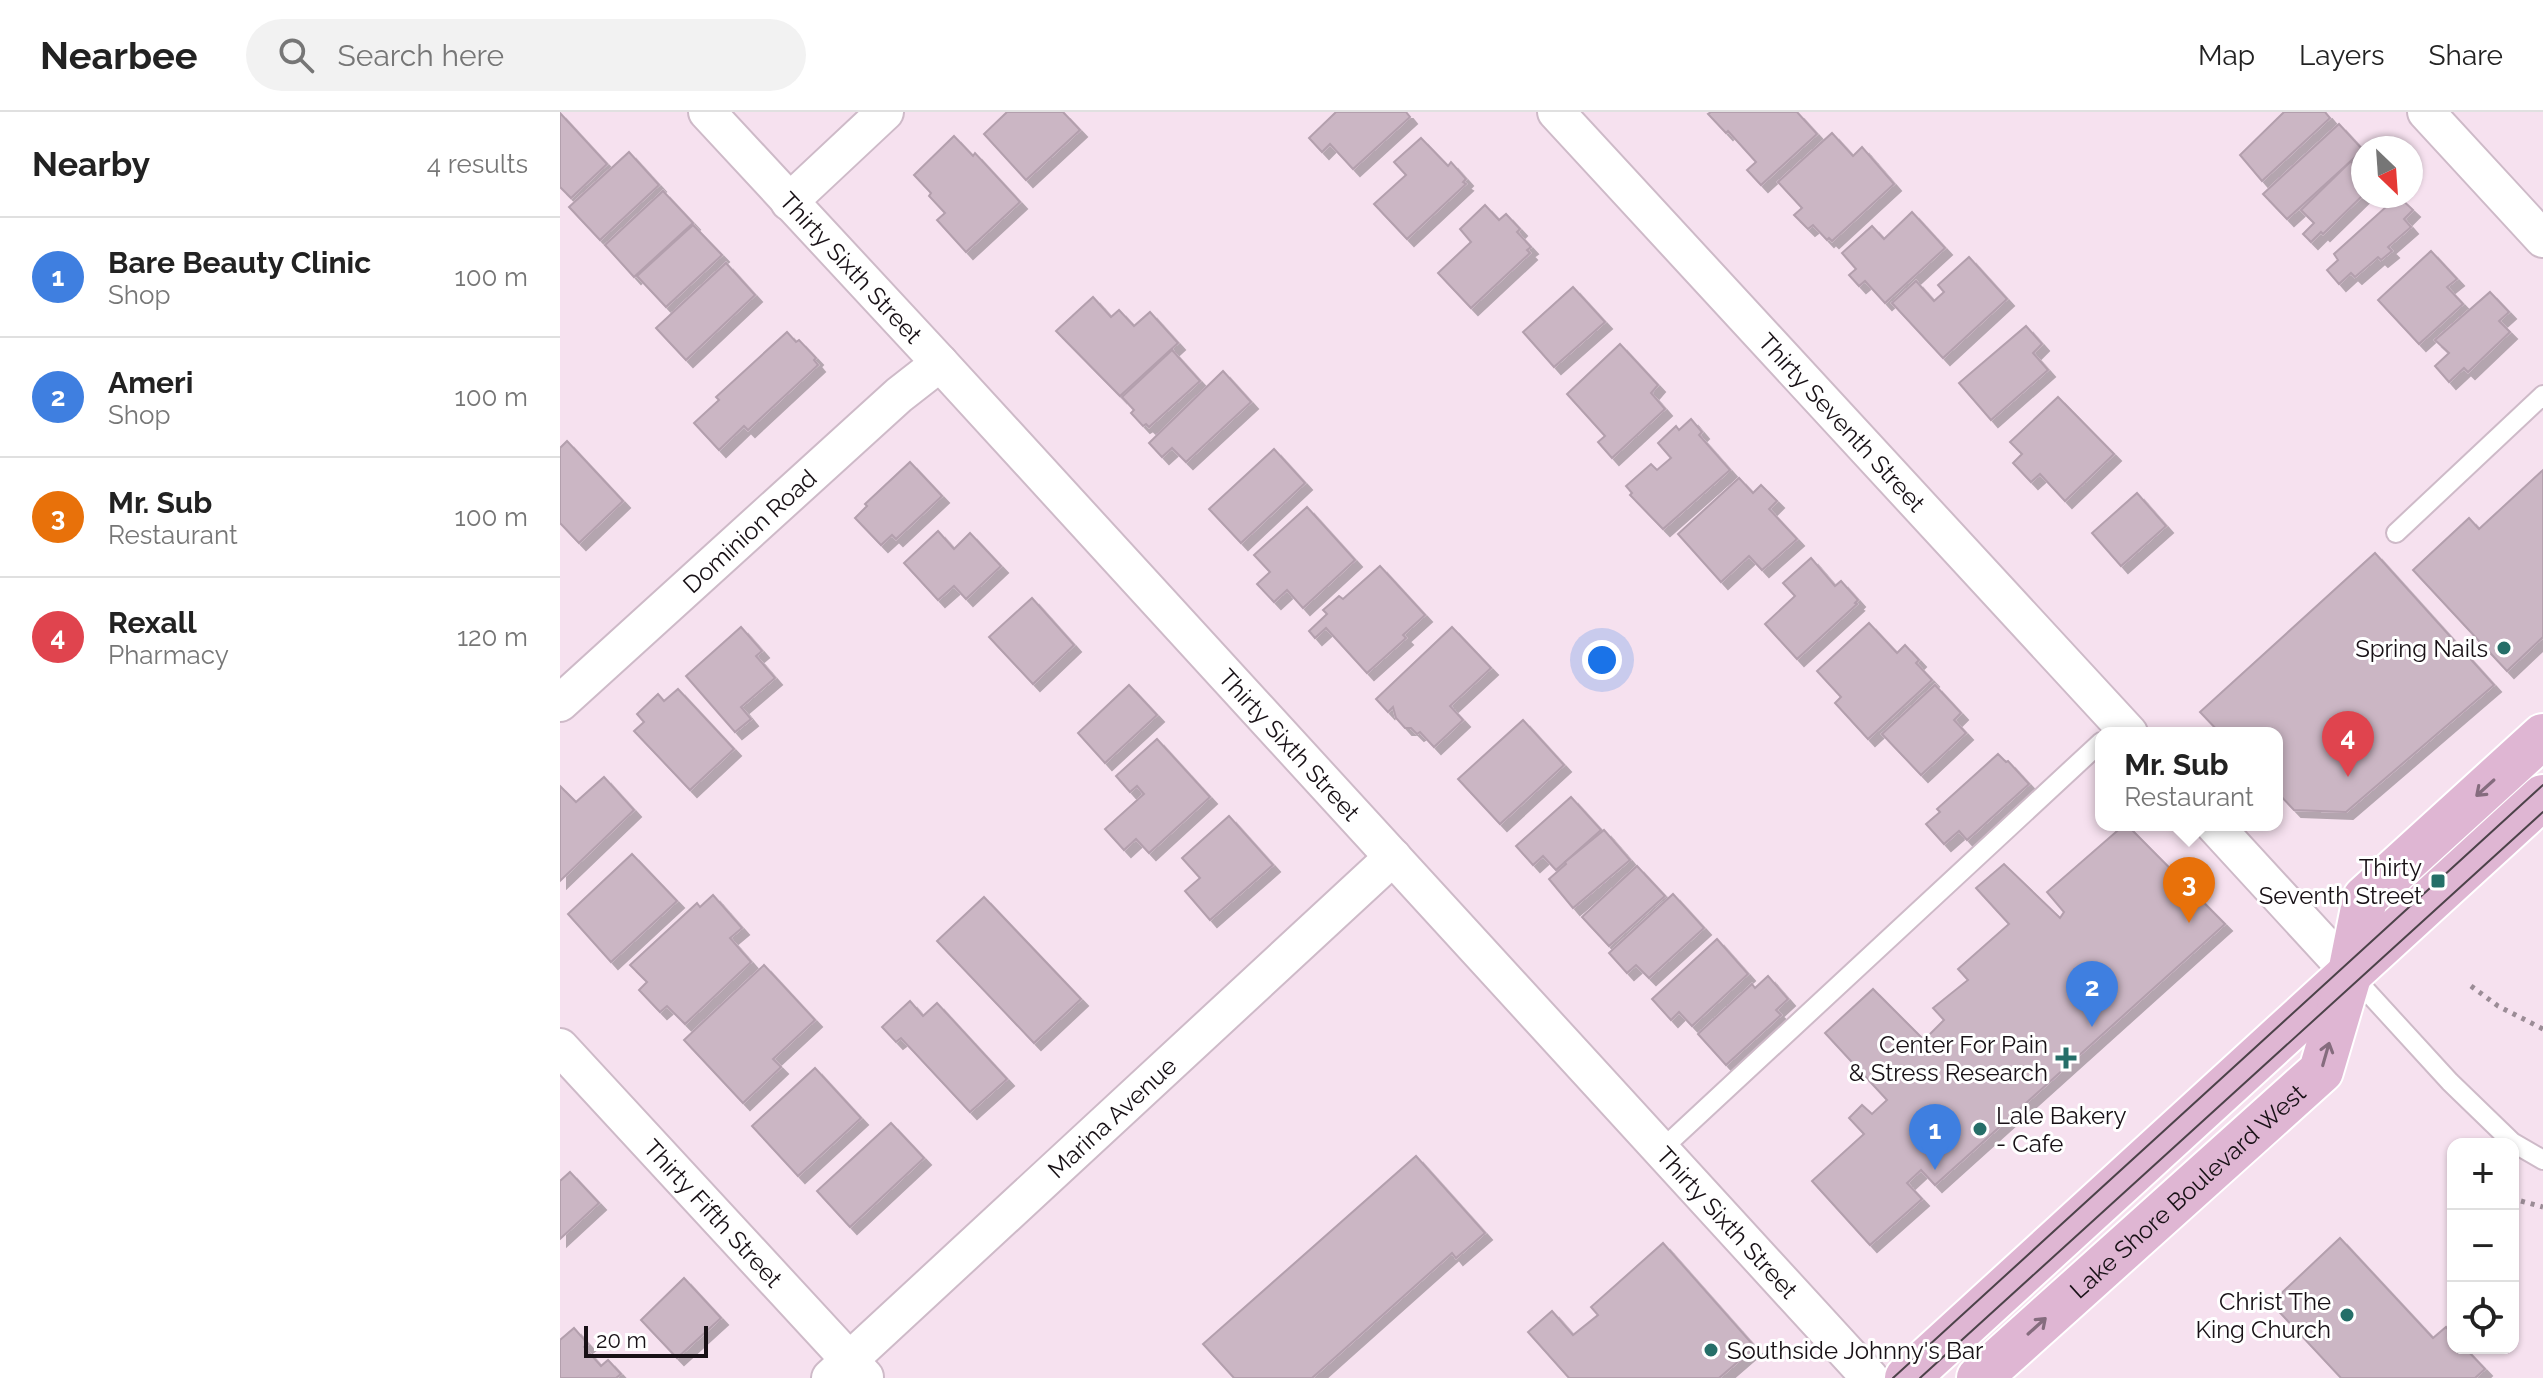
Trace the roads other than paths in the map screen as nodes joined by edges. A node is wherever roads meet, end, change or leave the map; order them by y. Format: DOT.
graph roads {
  1 [pos="707,112"];
  2 [pos="885,112"];
  3 [pos="1556,112"];
  4 [pos="2426,112"];
  5 [pos="789,202"];
  6 [pos="2543,239"];
  7 [pos="940,363"];
  8 [pos="2543,395"];
  9 [pos="2396,533"];
  10 [pos="560,703"];
  11 [pos="2110,727"];
  12 [pos="2543,736"];
  13 [pos="2095,751"];
  14 [pos="2543,797"];
  15 [pos="2220,831"];
  16 [pos="1393,857"];
  17 [pos="2350,973"];
  18 [pos="560,1047"];
  19 [pos="1662,1149"];
  20 [pos="2543,1160"];
  21 [pos="848,1372"];
  22 [pos="1870,1378"];
  23 [pos="1907,1378"];
  24 [pos="1979,1378"];
  1 -- 5 [label="street, Thirty Sixth Street"];
  2 -- 5 [label="street"];
  3 -- 11 [label="street, Thirty Seventh Street"];
  4 -- 6 [label="street"];
  5 -- 7 [label="street, Thirty Sixth Street"];
  7 -- 10 [label="street, Dominion Road"];
  7 -- 16 [label="street, Thirty Sixth Street"];
  8 -- 9 [label="lane"];
  12 -- 17 [label="main road, Lake Shore Boulevard West, one-way"];
  13 -- 19 [label="lane"];
  14 -- 17 [label="main road, Lake Shore Boulevard West"];
  15 -- 17 [label="street"];
  16 -- 19 [label="street, Thirty Sixth Street"];
  16 -- 21 [label="street, Marina Avenue"];
  17 -- 20 [label="lane"];
  17 -- 23 [label="main road, Lake Shore Boulevard West"];
  24 -- 17 [label="main road, Lake Shore Boulevard West, one-way"];
  18 -- 21 [label="street, Thirty Fifth Street"];
  19 -- 22 [label="street, Thirty Sixth Street"];
}
